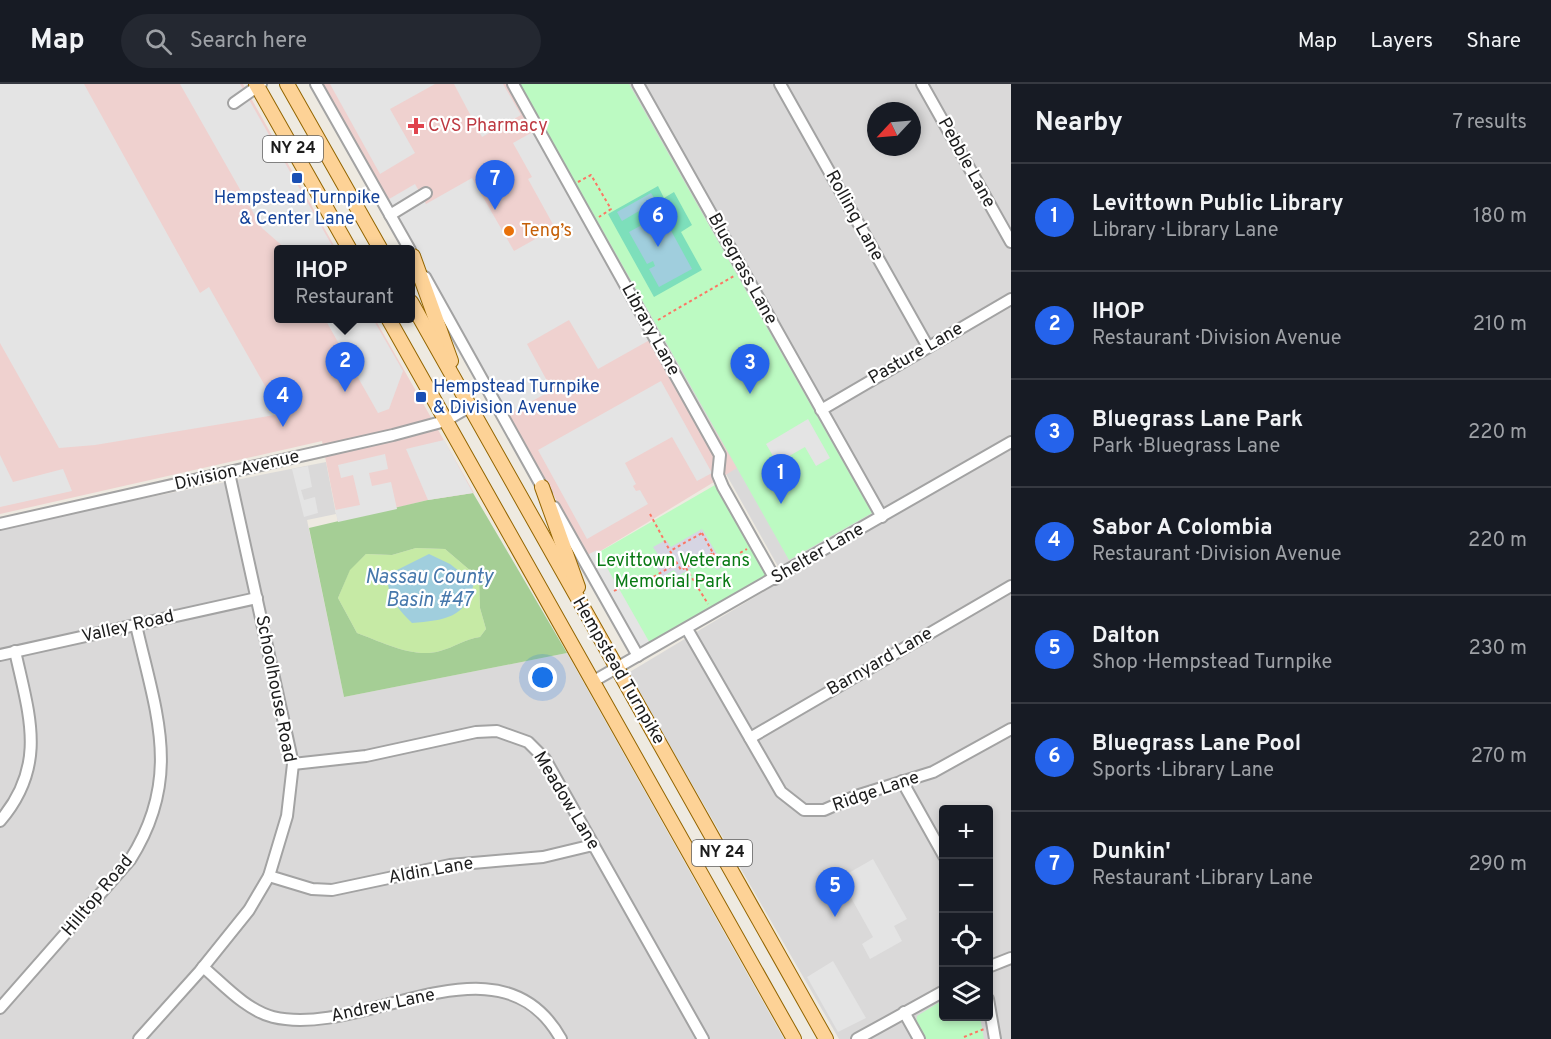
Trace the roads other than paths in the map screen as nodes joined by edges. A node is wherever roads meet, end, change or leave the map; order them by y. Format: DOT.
graph roads {
  1 [pos="288,84"];
  2 [pos="316,84"];
  3 [pos="513,84"];
  4 [pos="638,84"];
  5 [pos="780,84"];
  6 [pos="922,84"];
  7 [pos="258,85"];
  8 [pos="234,103"];
  9 [pos="426,193"];
  10 [pos="390,215"];
  11 [pos="1011,242"];
  12 [pos="348,245"];
  13 [pos="379,245"];
  14 [pos="407,245"];
  15 [pos="415,259"];
  16 [pos="415,263"];
  17 [pos="1011,299"];
  18 [pos="415,310"];
  19 [pos="391,323"];
  20 [pos="928,347"];
  21 [pos="467,403"];
  22 [pos="821,410"];
  23 [pos="445,420"];
  24 [pos="1011,442"];
  25 [pos="229,473"];
  26 [pos="542,487"];
  27 [pos="882,517"];
  28 [pos="0,524"];
  29 [pos="775,579"];
  30 [pos="1011,586"];
  31 [pos="257,598"];
  32 [pos="136,625"];
  33 [pos="592,626"];
  34 [pos="687,629"];
  35 [pos="15,651"];
  36 [pos="0,655"];
  37 [pos="638,656"];
  38 [pos="616,669"];
  39 [pos="592,682"];
  40 [pos="1011,729"];
  41 [pos="750,738"];
  42 [pos="292,765"];
  43 [pos="902,781"];
  44 [pos="0,821"];
  45 [pos="593,844"];
  46 [pos="939,847"];
  47 [pos="269,876"];
  48 [pos="1011,958"];
  49 [pos="202,967"];
  50 [pos="990,967"];
  51 [pos="939,994"];
  52 [pos="0,1008"];
  53 [pos="904,1012"];
  54 [pos="992,1021"];
  55 [pos="139,1039"];
  56 [pos="561,1039"];
  57 [pos="703,1039"];
  58 [pos="794,1039"];
  59 [pos="826,1039"];
  60 [pos="857,1039"];
  61 [pos="919,1039"];
  62 [pos="995,1039"];
  1 -- 13 [label="main road, NY 24"];
  2 -- 10 [label="street, Hempstead Turnpike"];
  3 -- 29 [label="street, Library Lane"];
  4 -- 22 [label="street, Bluegrass Lane"];
  5 -- 20 [label="street, Rolling Lane"];
  6 -- 11 [label="street, Pebble Lane"];
  7 -- 8 [label="street"];
  7 -- 12 [label="main road, NY 24"];
  9 -- 10 [label="street"];
  10 -- 14 [label="street, Hempstead Turnpike"];
  15 -- 26 [label="street, Hempstead Turnpike"];
  16 -- 21 [label="main road"];
  17 -- 20 [label="street, Pasture Lane"];
  18 -- 21 [label="main road, Hempstead Turnpike / NY 24"];
  19 -- 23 [label="main road, Hempstead Turnpike / NY 24"];
  20 -- 22 [label="street, Pasture Lane"];
  21 -- 23 [label="street, Division Avenue"];
  21 -- 33 [label="main road, Hempstead Turnpike / NY 24"];
  22 -- 27 [label="street, Bluegrass Lane"];
  23 -- 25 [label="street, Division Avenue"];
  23 -- 39 [label="main road, Hempstead Turnpike / NY 24"];
  24 -- 27 [label="street, Shelter Lane"];
  25 -- 28 [label="street, Division Avenue"];
  25 -- 31 [label="street, Schoolhouse Road"];
  26 -- 33 [label="main road"];
  26 -- 37 [label="street, Hempstead Turnpike"];
  27 -- 29 [label="street, Shelter Lane"];
  29 -- 34 [label="street, Shelter Lane"];
  30 -- 41 [label="street, Barnyard Lane"];
  31 -- 32 [label="street, Valley Road"];
  31 -- 42 [label="street, Schoolhouse Road"];
  32 -- 35 [label="street, Valley Road"];
  32 -- 52 [label="street, Hilltop Road"];
  33 -- 38 [label="main road, Hempstead Turnpike / NY 24"];
  34 -- 37 [label="street, Shelter Lane"];
  34 -- 41 [label="street, Ridge Lane"];
  35 -- 36 [label="street, Valley Road"];
  35 -- 44 [label="street"];
  37 -- 38 [label="street, Shelter Lane"];
  38 -- 39 [label="street, Shelter Lane"];
  38 -- 59 [label="main road, Hempstead Turnpike / NY 24"];
  39 -- 58 [label="main road, Hempstead Turnpike / NY 24"];
  40 -- 43 [label="street, Ridge Lane"];
  41 -- 43 [label="street, Ridge Lane"];
  42 -- 45 [label="street, Meadow Lane"];
  42 -- 47 [label="street, Schoolhouse Road"];
  43 -- 46 [label="street"];
  45 -- 47 [label="street, Aldin Lane"];
  45 -- 57 [label="street, Meadow Lane"];
  47 -- 49 [label="street, Schoolhouse Road"];
  48 -- 50 [label="street"];
  49 -- 55 [label="street, Schoolhouse Road"];
  49 -- 56 [label="street, Andrew Lane"];
  51 -- 53 [label="street"];
  53 -- 60 [label="street"];
  53 -- 61 [label="street"];
  54 -- 62 [label="street"];
}
